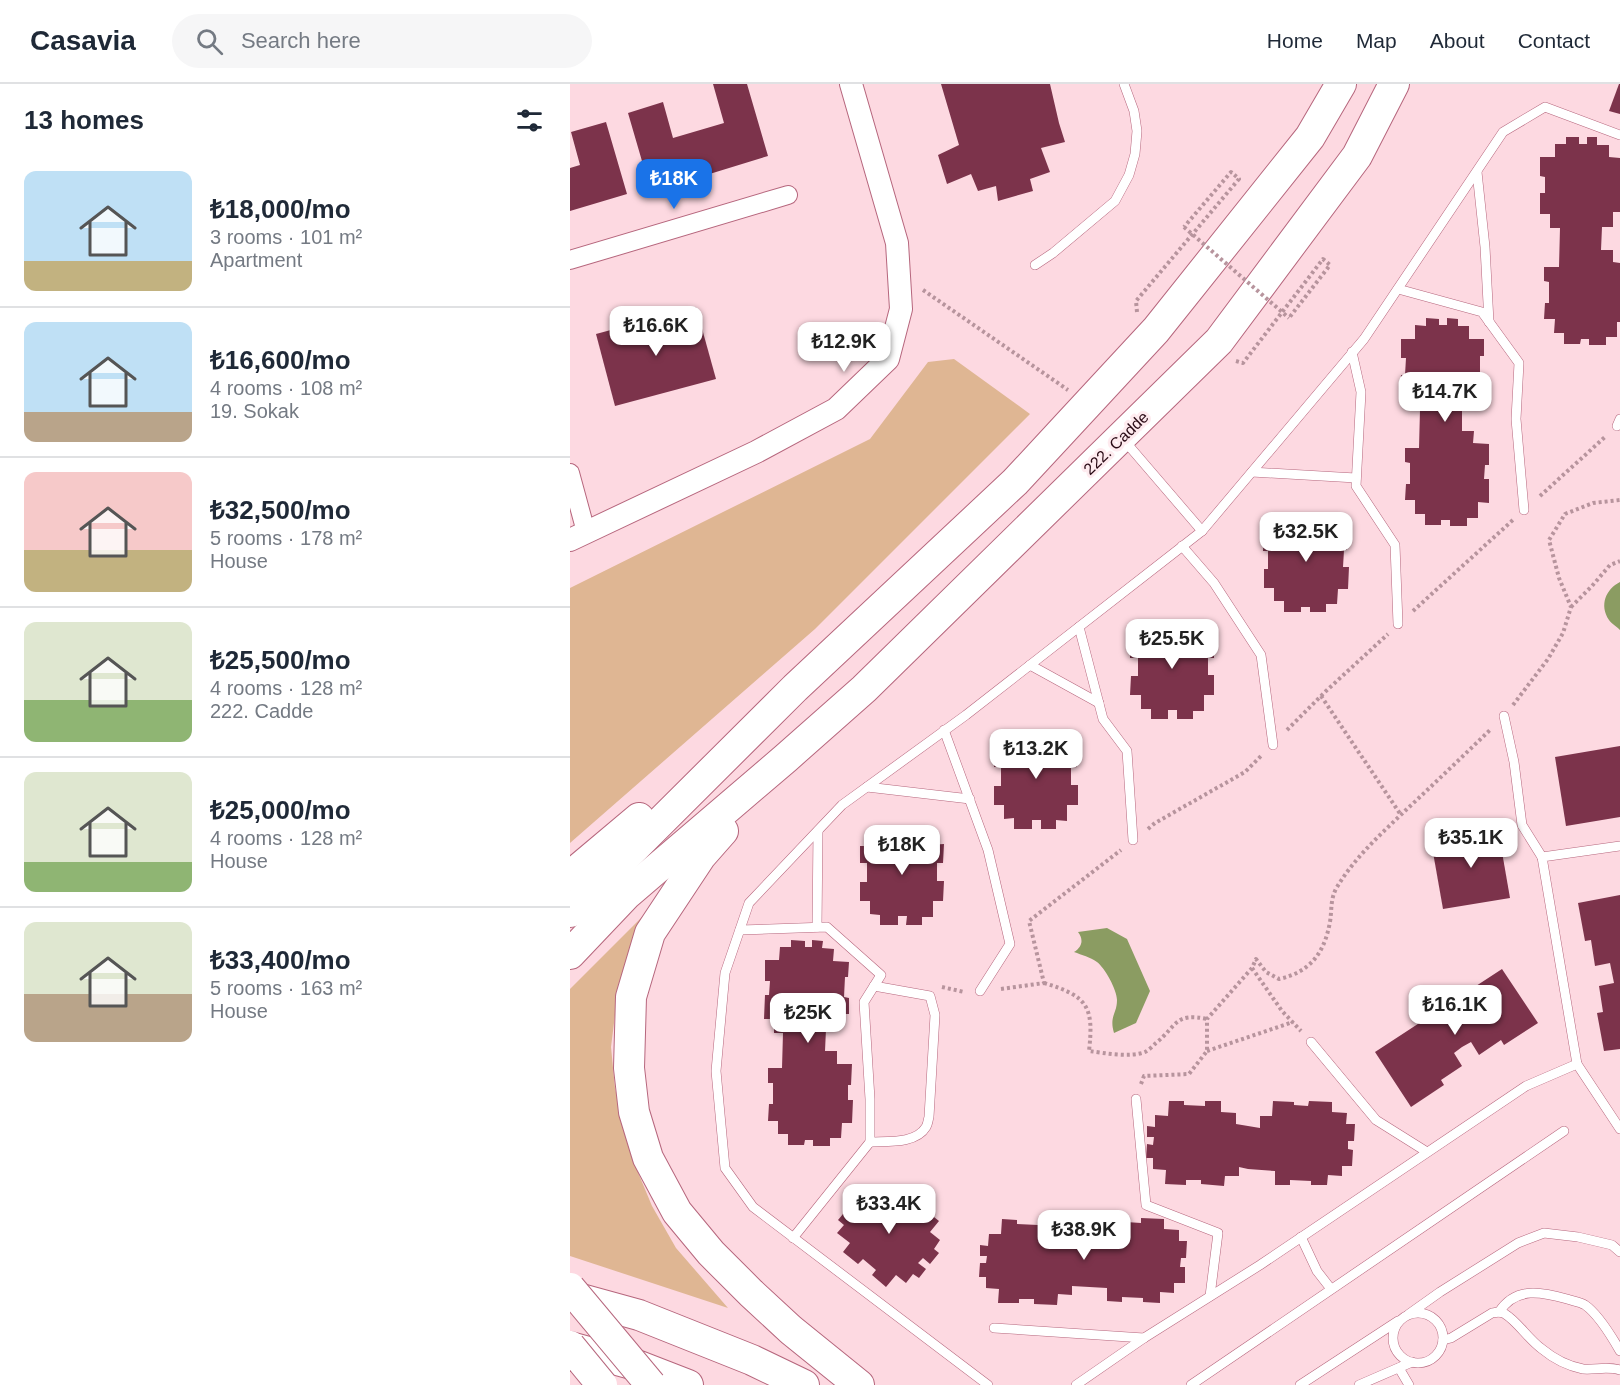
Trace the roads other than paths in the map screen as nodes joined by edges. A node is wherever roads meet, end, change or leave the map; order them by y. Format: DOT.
graph roads {
  1 [pos="851,84"];
  2 [pos="1124,84"];
  3 [pos="1341,84"];
  4 [pos="1394,84"];
  5 [pos="1620,135"];
  6 [pos="1477,172"];
  7 [pos="788,195"];
  8 [pos="570,260"];
  9 [pos="1035,265"];
  10 [pos="1398,289"];
  11 [pos="1489,322"];
  12 [pos="1352,352"];
  13 [pos="1121,437"];
  14 [pos="1252,472"];
  15 [pos="570,473"];
  16 [pos="1356,478"];
  17 [pos="1524,510"];
  18 [pos="1202,531"];
  19 [pos="578,536"];
  20 [pos="1182,546"];
  21 [pos="1398,624"];
  22 [pos="1079,627"];
  23 [pos="1030,665"];
  24 [pos="795,688"];
  25 [pos="1099,703"];
  26 [pos="1504,716"];
  27 [pos="944,730"];
  28 [pos="1273,745"];
  29 [pos="786,758"];
  30 [pos="867,787"];
  31 [pos="970,799"];
  32 [pos="818,831"];
  33 [pos="1133,840"];
  34 [pos="1620,846"];
  35 [pos="1542,857"];
  36 [pos="570,876"];
  37 [pos="570,912"];
  38 [pos="817,927"];
  39 [pos="740,930"];
  40 [pos="570,954"];
  41 [pos="874,986"];
  42 [pos="980,991"];
  43 [pos="1311,1042"];
  44 [pos="1577,1064"];
  45 [pos="1136,1099"];
  46 [pos="1620,1130"];
  47 [pos="1564,1131"];
  48 [pos="870,1142"];
  49 [pos="1427,1152"];
  50 [pos="1301,1237"];
  51 [pos="793,1238"];
  52 [pos="1620,1252"];
  53 [pos="570,1288"];
  54 [pos="1331,1289"];
  55 [pos="570,1296"];
  56 [pos="1210,1296"];
  57 [pos="1499,1312"];
  58 [pos="1406,1316"];
  59 [pos="994,1328"];
  60 [pos="1144,1338"];
  61 [pos="1443,1340"];
  62 [pos="570,1346"];
  63 [pos="1620,1351"];
  64 [pos="1412,1362"];
  65 [pos="1399,1368"];
  66 [pos="1620,1370"];
  67 [pos="602,1385"];
  68 [pos="651,1385"];
  69 [pos="688,1385"];
  70 [pos="804,1385"];
  71 [pos="859,1385"];
  72 [pos="988,1385"];
  73 [pos="1076,1385"];
  74 [pos="1191,1385"];
  75 [pos="1300,1385"];
  76 [pos="1359,1385"];
  77 [pos="1409,1385"];
  1 -- 19 [label="street"];
  2 -- 9 [label="lane"];
  3 -- 24 [label="main road"];
  4 -- 13 [label="main road, 222. Cadde"];
  5 -- 6 [label="lane"];
  6 -- 10 [label="lane"];
  6 -- 11 [label="lane"];
  7 -- 8 [label="street"];
  10 -- 11 [label="lane"];
  10 -- 12 [label="lane"];
  11 -- 17 [label="lane"];
  12 -- 14 [label="lane"];
  12 -- 16 [label="lane"];
  13 -- 18 [label="lane"];
  13 -- 29 [label="main road, 222. Cadde"];
  14 -- 16 [label="lane"];
  14 -- 18 [label="lane"];
  15 -- 19 [label="street"];
  16 -- 21 [label="lane"];
  18 -- 20 [label="lane"];
  20 -- 22 [label="lane"];
  20 -- 28 [label="lane"];
  22 -- 23 [label="lane"];
  22 -- 25 [label="lane"];
  23 -- 25 [label="lane"];
  23 -- 27 [label="lane"];
  24 -- 36 [label="main road"];
  24 -- 37 [label="main road"];
  25 -- 33 [label="lane"];
  26 -- 35 [label="lane"];
  27 -- 30 [label="lane"];
  27 -- 31 [label="lane"];
  29 -- 40 [label="main road"];
  29 -- 71 [label="main road"];
  30 -- 31 [label="lane"];
  30 -- 32 [label="lane"];
  31 -- 42 [label="lane"];
  32 -- 38 [label="lane"];
  32 -- 39 [label="lane"];
  34 -- 35 [label="lane"];
  35 -- 44 [label="lane"];
  38 -- 39 [label="lane"];
  38 -- 41 [label="lane"];
  39 -- 51 [label="lane"];
  41 -- 48 [label="lane"];
  41 -- 48 [label="lane"];
  43 -- 49 [label="lane"];
  44 -- 46 [label="lane"];
  44 -- 49 [label="lane"];
  45 -- 56 [label="lane"];
  47 -- 54 [label="lane"];
  48 -- 51 [label="lane"];
  49 -- 50 [label="lane"];
  50 -- 54 [label="lane"];
  50 -- 56 [label="lane"];
  51 -- 72 [label="lane"];
  52 -- 58 [label="lane"];
  53 -- 68 [label="main road, bridge"];
  54 -- 74 [label="lane"];
  55 -- 70 [label="main road"];
  56 -- 60 [label="lane"];
  57 -- 61 [label="lane"];
  57 -- 63 [label="lane"];
  57 -- 66 [label="lane"];
  58 -- 61 [label="lane"];
  58 -- 64 [label="lane"];
  58 -- 75 [label="lane"];
  59 -- 60 [label="lane"];
  60 -- 73 [label="lane"];
  61 -- 64 [label="lane"];
  62 -- 67 [label="main road, bridge"];
  62 -- 69 [label="main road"];
  64 -- 65 [label="lane"];
  65 -- 76 [label="lane"];
  65 -- 77 [label="lane"];
}
